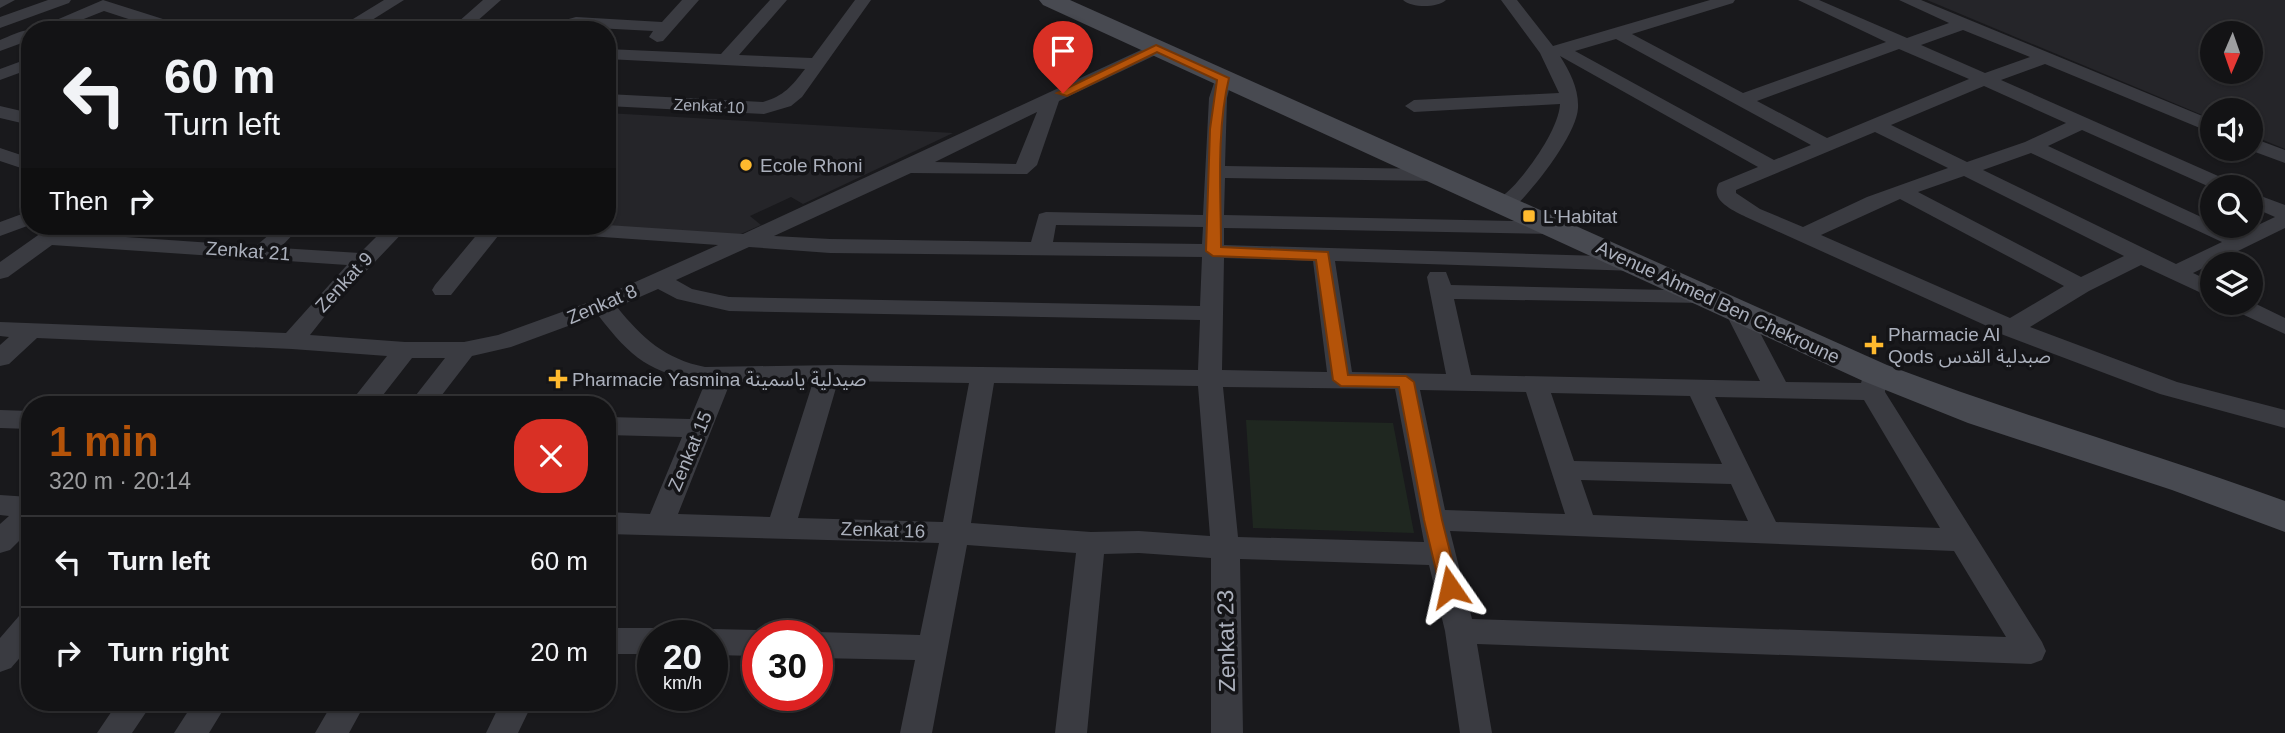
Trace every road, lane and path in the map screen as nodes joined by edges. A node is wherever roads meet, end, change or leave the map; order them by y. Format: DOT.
graph roads {
  1 [pos="7,0"];
  2 [pos="62,0"];
  3 [pos="127,0"];
  4 [pos="396,0"];
  5 [pos="492,0"];
  6 [pos="691,0"];
  7 [pos="779,0"];
  8 [pos="863,0"];
  9 [pos="1051,0"];
  10 [pos="1411,0"];
  11 [pos="1438,0"];
  12 [pos="1509,0"];
  13 [pos="1806,0"];
  14 [pos="1907,0"];
  15 [pos="1720,1"];
  16 [pos="0,2"];
  17 [pos="96,2"];
  18 [pos="140,18"];
  19 [pos="59,21"];
  20 [pos="133,21"];
  21 [pos="150,21"];
  22 [pos="359,21"];
  23 [pos="468,21"];
  24 [pos="0,23"];
  25 [pos="616,24"];
  26 [pos="1963,24"];
  27 [pos="667,27"];
  28 [pos="1618,33"];
  29 [pos="21,38"];
  30 [pos="1902,44"];
  31 [pos="0,46"];
  32 [pos="1156,48"];
  33 [pos="1554,52"];
  34 [pos="616,55"];
  35 [pos="640,56"];
  36 [pos="2043,58"];
  37 [pos="726,60"];
  38 [pos="817,64"];
  39 [pos="21,68"];
  40 [pos="0,75"];
  41 [pos="1223,78"];
  42 [pos="1983,80"];
  43 [pos="1569,98"];
  44 [pos="1051,99"];
  45 [pos="616,100"];
  46 [pos="1742,100"];
  47 [pos="1414,106"];
  48 [pos="0,112"];
  49 [pos="21,117"];
  50 [pos="21,122"];
  51 [pos="2200,122"];
  52 [pos="2081,123"];
  53 [pos="1876,125"];
  54 [pos="0,131"];
  55 [pos="1824,144"];
  56 [pos="2032,145"];
  57 [pos="2263,148"];
  58 [pos="0,154"];
  59 [pos="2285,157"];
  60 [pos="21,162"];
  61 [pos="1771,166"];
  62 [pos="908,167"];
  63 [pos="1968,168"];
  64 [pos="1216,172"];
  65 [pos="1440,175"];
  66 [pos="2200,175"];
  67 [pos="1902,192"];
  68 [pos="2263,204"];
  69 [pos="1505,205"];
  70 [pos="0,211"];
  71 [pos="2285,213"];
  72 [pos="21,217"];
  73 [pos="2285,219"];
  74 [pos="21,220"];
  75 [pos="1215,221"];
  76 [pos="1557,228"];
  77 [pos="0,230"];
  78 [pos="616,232"];
  79 [pos="53,235"];
  80 [pos="88,235"];
  81 [pos="281,235"];
  82 [pos="390,235"];
  83 [pos="488,235"];
  84 [pos="1804,235"];
  85 [pos="741,241"];
  86 [pos="2238,242"];
  87 [pos="1041,249"];
  88 [pos="1213,251"];
  89 [pos="262,252"];
  90 [pos="1323,256"];
  91 [pos="2141,256"];
  92 [pos="1434,259"];
  93 [pos="364,260"];
  94 [pos="1636,264"];
  95 [pos="0,272"];
  96 [pos="2176,273"];
  97 [pos="658,280"];
  98 [pos="2200,285"];
  99 [pos="2081,286"];
  100 [pos="443,290"];
  101 [pos="1442,292"];
  102 [pos="1705,296"];
  103 [pos="603,305"];
  104 [pos="1735,310"];
  105 [pos="1211,313"];
  106 [pos="2261,315"];
  107 [pos="2285,327"];
  108 [pos="0,329"];
  109 [pos="2009,329"];
  110 [pos="32,330"];
  111 [pos="292,341"];
  112 [pos="405,350"];
  113 [pos="464,350"];
  114 [pos="0,358"];
  115 [pos="828,373"];
  116 [pos="983,375"];
  117 [pos="720,376"];
  118 [pos="1210,379"];
  119 [pos="1341,380"];
  120 [pos="1406,382"];
  121 [pos="1460,382"];
  122 [pos="1874,382"];
  123 [pos="1535,383"];
  124 [pos="1698,387"];
  125 [pos="1777,389"];
  126 [pos="368,396"];
  127 [pos="428,396"];
  128 [pos="0,419"];
  129 [pos="21,419"];
  130 [pos="2285,419"];
  131 [pos="616,426"];
  132 [pos="700,428"];
  133 [pos="1564,470"];
  134 [pos="1740,474"];
  135 [pos="0,505"];
  136 [pos="21,508"];
  137 [pos="2285,517"];
  138 [pos="21,520"];
  139 [pos="1433,520"];
  140 [pos="616,524"];
  141 [pos="1582,524"];
  142 [pos="659,526"];
  143 [pos="781,527"];
  144 [pos="955,533"];
  145 [pos="1767,533"];
  146 [pos="1962,540"];
  147 [pos="0,542"];
  148 [pos="1091,543"];
  149 [pos="1224,548"];
  150 [pos="1443,554"];
  151 [pos="1460,631"];
  152 [pos="21,635"];
  153 [pos="616,641"];
  154 [pos="637,641"];
  155 [pos="833,645"];
  156 [pos="933,648"];
  157 [pos="0,659"];
  158 [pos="130,711"];
  159 [pos="206,711"];
  160 [pos="344,711"];
  161 [pos="513,711"];
  162 [pos="113,733"];
  163 [pos="190,733"];
  164 [pos="331,733"];
  165 [pos="502,733"];
  166 [pos="916,733"];
  167 [pos="1071,733"];
  168 [pos="1227,733"];
  169 [pos="1476,733"];
  1 -- 16 [label="street"];
  2 -- 24 [label="street"];
  3 -- 17 [label="street"];
  4 -- 22 [label="street"];
  5 -- 23 [label="street"];
  6 -- 27 [label="street"];
  7 -- 37 [label="street"];
  8 -- 38 [label="street"];
  9 -- 32 [label="main road, Avenue Ahmed Ben Chekroune"];
  10 -- 11 [label="street"];
  12 -- 33 [label="street"];
  13 -- 30 [label="street"];
  14 -- 26 [label="street"];
  15 -- 28 [label="street"];
  17 -- 18 [label="street"];
  17 -- 19 [label="street"];
  18 -- 20 [label="street"];
  18 -- 21 [label="street"];
  25 -- 27 [label="street"];
  26 -- 30 [label="street"];
  26 -- 36 [label="street"];
  27 -- 35 [label="street"];
  28 -- 33 [label="street"];
  28 -- 46 [label="street"];
  29 -- 31 [label="street"];
  30 -- 42 [label="street"];
  30 -- 46 [label="street"];
  32 -- 41 [label="main road, Avenue Ahmed Ben Chekroune"];
  32 -- 44 [label="street, Zenkat 8"];
  33 -- 43 [label="street"];
  33 -- 61 [label="street"];
  34 -- 35 [label="street"];
  35 -- 37 [label="street"];
  36 -- 42 [label="street"];
  36 -- 51 [label="street"];
  37 -- 38 [label="street"];
  38 -- 45 [label="street, Zenkat 10"];
  39 -- 40 [label="street"];
  41 -- 64 [label="street"];
  41 -- 65 [label="main road, Avenue Ahmed Ben Chekroune"];
  42 -- 52 [label="street"];
  42 -- 53 [label="street"];
  43 -- 47 [label="street"];
  43 -- 69 [label="street"];
  44 -- 62 [label="street, Zenkat 8"];
  44 -- 62 [label="street"];
  46 -- 55 [label="street"];
  48 -- 49 [label="street"];
  50 -- 54 [label="street"];
  52 -- 56 [label="street"];
  52 -- 66 [label="street"];
  53 -- 55 [label="street"];
  53 -- 63 [label="street"];
  55 -- 61 [label="street"];
  56 -- 63 [label="street"];
  56 -- 86 [label="street"];
  57 -- 59 [label="street"];
  58 -- 60 [label="street"];
  61 -- 84 [label="street"];
  62 -- 85 [label="street, Zenkat 8"];
  63 -- 67 [label="street"];
  63 -- 91 [label="street"];
  64 -- 65 [label="street"];
  64 -- 75 [label="street"];
  65 -- 69 [label="main road, Avenue Ahmed Ben Chekroune"];
  67 -- 84 [label="street"];
  67 -- 99 [label="street"];
  68 -- 71 [label="street"];
  69 -- 76 [label="main road, Avenue Ahmed Ben Chekroune"];
  70 -- 72 [label="street"];
  73 -- 86 [label="street"];
  74 -- 77 [label="street"];
  75 -- 76 [label="street"];
  75 -- 87 [label="street"];
  75 -- 88 [label="street"];
  76 -- 94 [label="main road, Avenue Ahmed Ben Chekroune"];
  78 -- 85 [label="street"];
  79 -- 95 [label="street"];
  80 -- 89 [label="street, Zenkat 21"];
  81 -- 89 [label="street"];
  82 -- 93 [label="street, Zenkat 9"];
  83 -- 100 [label="street"];
  84 -- 109 [label="street"];
  85 -- 87 [label="street"];
  85 -- 97 [label="street, Zenkat 8"];
  86 -- 96 [label="street"];
  87 -- 88 [label="street"];
  88 -- 90 [label="street"];
  88 -- 105 [label="street"];
  89 -- 93 [label="street, Zenkat 21"];
  90 -- 92 [label="street"];
  90 -- 119 [label="street"];
  91 -- 96 [label="street"];
  91 -- 99 [label="street"];
  92 -- 94 [label="street"];
  92 -- 101 [label="street"];
  93 -- 111 [label="street, Zenkat 9"];
  94 -- 102 [label="main road, Avenue Ahmed Ben Chekroune"];
  96 -- 98 [label="street"];
  97 -- 103 [label="street, Zenkat 8"];
  97 -- 105 [label="street"];
  99 -- 109 [label="street"];
  101 -- 102 [label="street"];
  101 -- 121 [label="street"];
  102 -- 104 [label="main road, Avenue Ahmed Ben Chekroune"];
  103 -- 113 [label="street, Zenkat 8"];
  103 -- 117 [label="street"];
  104 -- 122 [label="main road, Avenue Ahmed Ben Chekroune"];
  104 -- 125 [label="street"];
  105 -- 118 [label="street"];
  106 -- 107 [label="street"];
  108 -- 110 [label="street, Zenkat 8"];
  109 -- 130 [label="street"];
  110 -- 111 [label="street, Zenkat 8"];
  110 -- 114 [label="street"];
  111 -- 112 [label="street, Zenkat 8"];
  112 -- 113 [label="street, Zenkat 8"];
  112 -- 126 [label="street"];
  113 -- 127 [label="street"];
  115 -- 116 [label="street"];
  115 -- 117 [label="street"];
  115 -- 143 [label="street"];
  116 -- 118 [label="street"];
  116 -- 144 [label="street"];
  117 -- 132 [label="street, Zenkat 15"];
  118 -- 119 [label="street"];
  118 -- 149 [label="street, Zenkat 23"];
  119 -- 120 [label="street"];
  120 -- 121 [label="street"];
  120 -- 139 [label="street"];
  121 -- 123 [label="street"];
  122 -- 125 [label="street"];
  122 -- 137 [label="main road, Avenue Ahmed Ben Chekroune"];
  122 -- 146 [label="street"];
  123 -- 124 [label="street"];
  123 -- 133 [label="street"];
  124 -- 125 [label="street"];
  124 -- 134 [label="street"];
  128 -- 129 [label="street"];
  131 -- 132 [label="street"];
  132 -- 142 [label="street, Zenkat 15"];
  133 -- 134 [label="street"];
  133 -- 141 [label="street"];
  134 -- 145 [label="street"];
  135 -- 136 [label="street"];
  138 -- 147 [label="street"];
  139 -- 141 [label="street"];
  139 -- 150 [label="street"];
  140 -- 142 [label="street, Zenkat 16"];
  141 -- 145 [label="street"];
  142 -- 143 [label="street, Zenkat 16"];
  143 -- 144 [label="street, Zenkat 16"];
  144 -- 148 [label="street, Zenkat 16"];
  144 -- 156 [label="street"];
  145 -- 146 [label="street"];
  146 -- 151 [label="street"];
  148 -- 149 [label="street, Zenkat 16"];
  148 -- 167 [label="street"];
  149 -- 150 [label="street, Zenkat 16"];
  149 -- 168 [label="street, Zenkat 23"];
  150 -- 151 [label="street"];
  151 -- 169 [label="street"];
  152 -- 157 [label="street"];
  153 -- 154 [label="street"];
  155 -- 156 [label="street"];
  156 -- 166 [label="street"];
  158 -- 162 [label="street"];
  159 -- 163 [label="street"];
  160 -- 164 [label="street"];
  161 -- 165 [label="street"];
}
